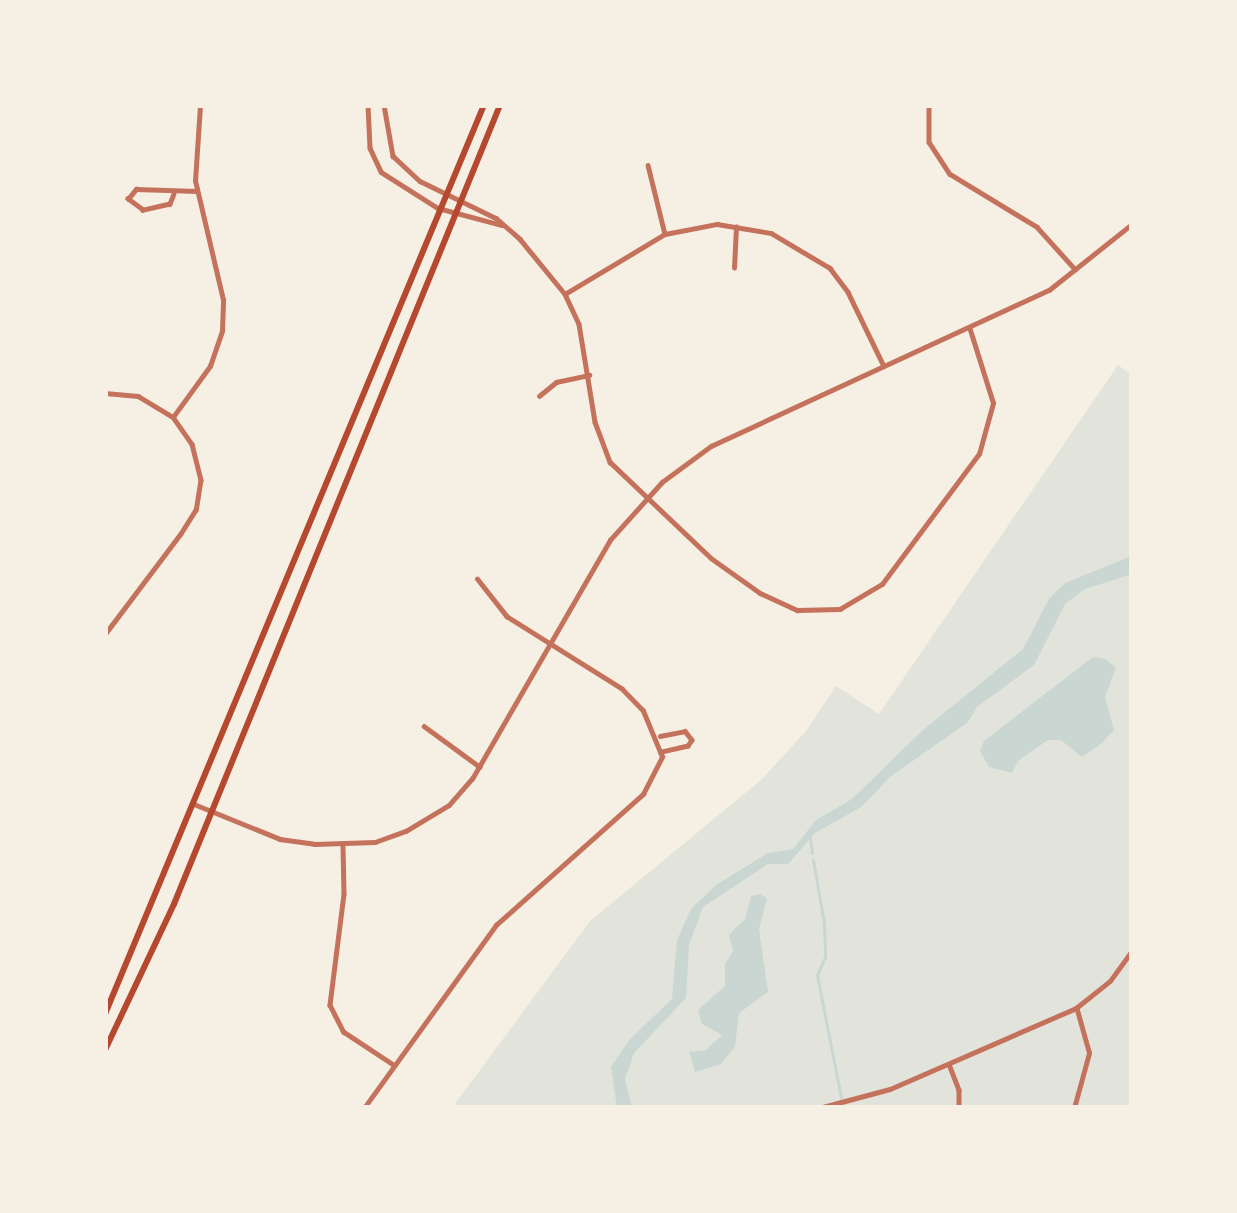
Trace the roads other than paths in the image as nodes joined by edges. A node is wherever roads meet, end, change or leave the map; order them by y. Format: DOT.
graph roads {
  1 [pos="200,105"];
  2 [pos="368,105"];
  3 [pos="384,105"];
  4 [pos="484,105"];
  5 [pos="500,105"];
  6 [pos="929,105"];
  7 [pos="648,165"];
  8 [pos="197,190"];
  9 [pos="445,193"];
  10 [pos="174,194"];
  11 [pos="464,203"];
  12 [pos="438,208"];
  13 [pos="458,214"];
  14 [pos="1132,224"];
  15 [pos="502,225"];
  16 [pos="736,227"];
  17 [pos="665,234"];
  18 [pos="734,268"];
  19 [pos="1075,269"];
  20 [pos="565,294"];
  21 [pos="970,330"];
  22 [pos="884,365"];
  23 [pos="589,375"];
  24 [pos="105,393"];
  25 [pos="539,396"];
  26 [pos="173,417"];
  27 [pos="647,500"];
  28 [pos="477,579"];
  29 [pos="105,635"];
  30 [pos="552,644"];
  31 [pos="424,725"];
  32 [pos="657,736"];
  33 [pos="661,752"];
  34 [pos="480,767"];
  35 [pos="192,804"];
  36 [pos="213,809"];
  37 [pos="344,846"];
  38 [pos="1132,952"];
  39 [pos="1076,1008"];
  40 [pos="105,1014"];
  41 [pos="105,1050"];
  42 [pos="949,1064"];
  43 [pos="394,1065"];
  44 [pos="364,1108"];
  45 [pos="819,1108"];
  46 [pos="959,1108"];
  47 [pos="1074,1108"];
  1 -- 8 [label="street"];
  2 -- 12 [label="street"];
  3 -- 9 [label="street"];
  4 -- 9 [label="main road"];
  5 -- 11 [label="main road"];
  6 -- 19 [label="street"];
  7 -- 17 [label="street"];
  8 -- 10 [label="street"];
  8 -- 26 [label="street"];
  9 -- 11 [label="street"];
  9 -- 12 [label="main road"];
  10 -- 10 [label="street"];
  11 -- 13 [label="main road"];
  11 -- 15 [label="street"];
  12 -- 13 [label="street"];
  12 -- 35 [label="main road"];
  13 -- 15 [label="street"];
  13 -- 36 [label="main road"];
  14 -- 19 [label="street"];
  15 -- 20 [label="street"];
  16 -- 17 [label="street"];
  16 -- 18 [label="street"];
  16 -- 22 [label="street"];
  17 -- 20 [label="street"];
  19 -- 21 [label="street"];
  20 -- 23 [label="street"];
  21 -- 22 [label="street"];
  21 -- 27 [label="street"];
  22 -- 27 [label="street"];
  23 -- 25 [label="street"];
  23 -- 27 [label="street"];
  24 -- 26 [label="street"];
  26 -- 29 [label="street"];
  27 -- 30 [label="street"];
  28 -- 30 [label="street"];
  30 -- 32 [label="street"];
  30 -- 34 [label="street"];
  31 -- 34 [label="street"];
  32 -- 33 [label="street"];
  32 -- 33 [label="street"];
  33 -- 43 [label="street"];
  34 -- 37 [label="street"];
  35 -- 36 [label="street"];
  35 -- 40 [label="main road"];
  36 -- 37 [label="street"];
  36 -- 41 [label="main road"];
  37 -- 43 [label="street"];
  38 -- 39 [label="street"];
  39 -- 42 [label="street"];
  39 -- 47 [label="street"];
  42 -- 45 [label="street"];
  42 -- 46 [label="street"];
  43 -- 44 [label="street"];
}
